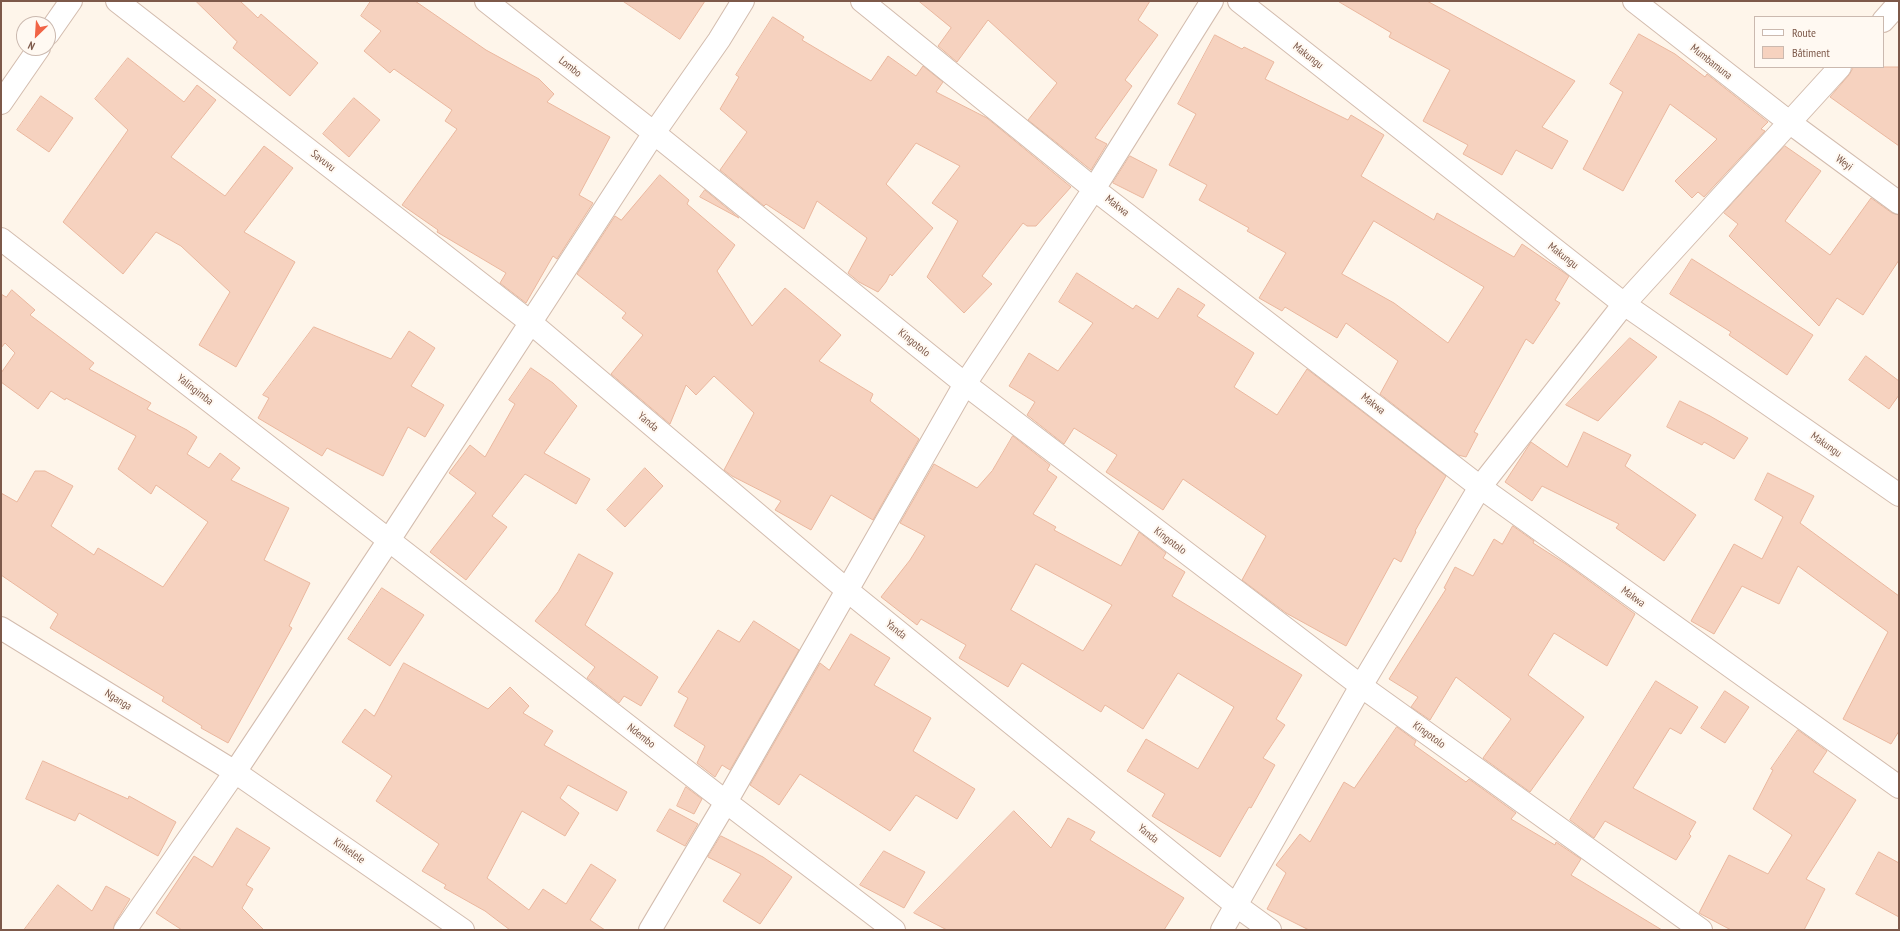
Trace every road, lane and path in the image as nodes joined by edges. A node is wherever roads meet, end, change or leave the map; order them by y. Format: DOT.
graph roads {
  1 [pos="71,1"];
  2 [pos="117,1"];
  3 [pos="486,1"];
  4 [pos="743,1"];
  5 [pos="862,1"];
  6 [pos="1212,1"];
  7 [pos="1238,1"];
  8 [pos="1634,1"];
  9 [pos="1899,3"];
  10 [pos="1884,20"];
  11 [pos="56,23"];
  12 [pos="33,56"];
  13 [pos="1839,68"];
  14 [pos="1,103"];
  15 [pos="1789,122"];
  16 [pos="654,133"];
  17 [pos="1094,189"];
  18 [pos="1899,203"];
  19 [pos="1,239"];
  20 [pos="1624,304"];
  21 [pos="530,322"];
  22 [pos="965,384"];
  23 [pos="1480,487"];
  24 [pos="1899,495"];
  25 [pos="389,540"];
  26 [pos="848,591"];
  27 [pos="1,628"];
  28 [pos="1361,686"];
  29 [pos="235,772"];
  30 [pos="1899,787"];
  31 [pos="726,802"];
  32 [pos="1237,906"];
  33 [pos="125,930"];
  34 [pos="463,930"];
  35 [pos="650,930"];
  36 [pos="894,930"];
  37 [pos="1222,930"];
  38 [pos="1270,930"];
  39 [pos="1701,930"];
  1 -- 11 [label="street"];
  2 -- 21 [label="street, Savuvu"];
  3 -- 16 [label="street, Lombo"];
  4 -- 16 [label="street"];
  5 -- 17 [label="street, Makwa"];
  6 -- 17 [label="street"];
  7 -- 20 [label="street, Makungu"];
  8 -- 15 [label="street, Mumbamuna"];
  9 -- 10 [label="street"];
  12 -- 14 [label="street"];
  13 -- 15 [label="street"];
  15 -- 18 [label="street, Weyi"];
  15 -- 20 [label="street"];
  16 -- 21 [label="street"];
  16 -- 22 [label="street, Kingotolo"];
  17 -- 22 [label="street"];
  17 -- 23 [label="street, Makwa"];
  19 -- 25 [label="street, Yalingimba"];
  20 -- 23 [label="street"];
  20 -- 24 [label="street, Makungu"];
  21 -- 25 [label="street"];
  21 -- 26 [label="street, Yanda"];
  22 -- 26 [label="street"];
  22 -- 28 [label="street, Kingotolo"];
  23 -- 28 [label="street"];
  23 -- 30 [label="street, Makwa"];
  25 -- 29 [label="street"];
  25 -- 31 [label="street, Ndembo"];
  26 -- 31 [label="street"];
  26 -- 32 [label="street, Yanda"];
  27 -- 29 [label="street, Nganga"];
  28 -- 32 [label="street"];
  28 -- 39 [label="street, Kingotolo"];
  29 -- 33 [label="street"];
  29 -- 34 [label="street, Kinkelele"];
  31 -- 35 [label="street"];
  31 -- 36 [label="street, Ndembo"];
  32 -- 37 [label="street"];
  32 -- 38 [label="street, Yanda"];
}
